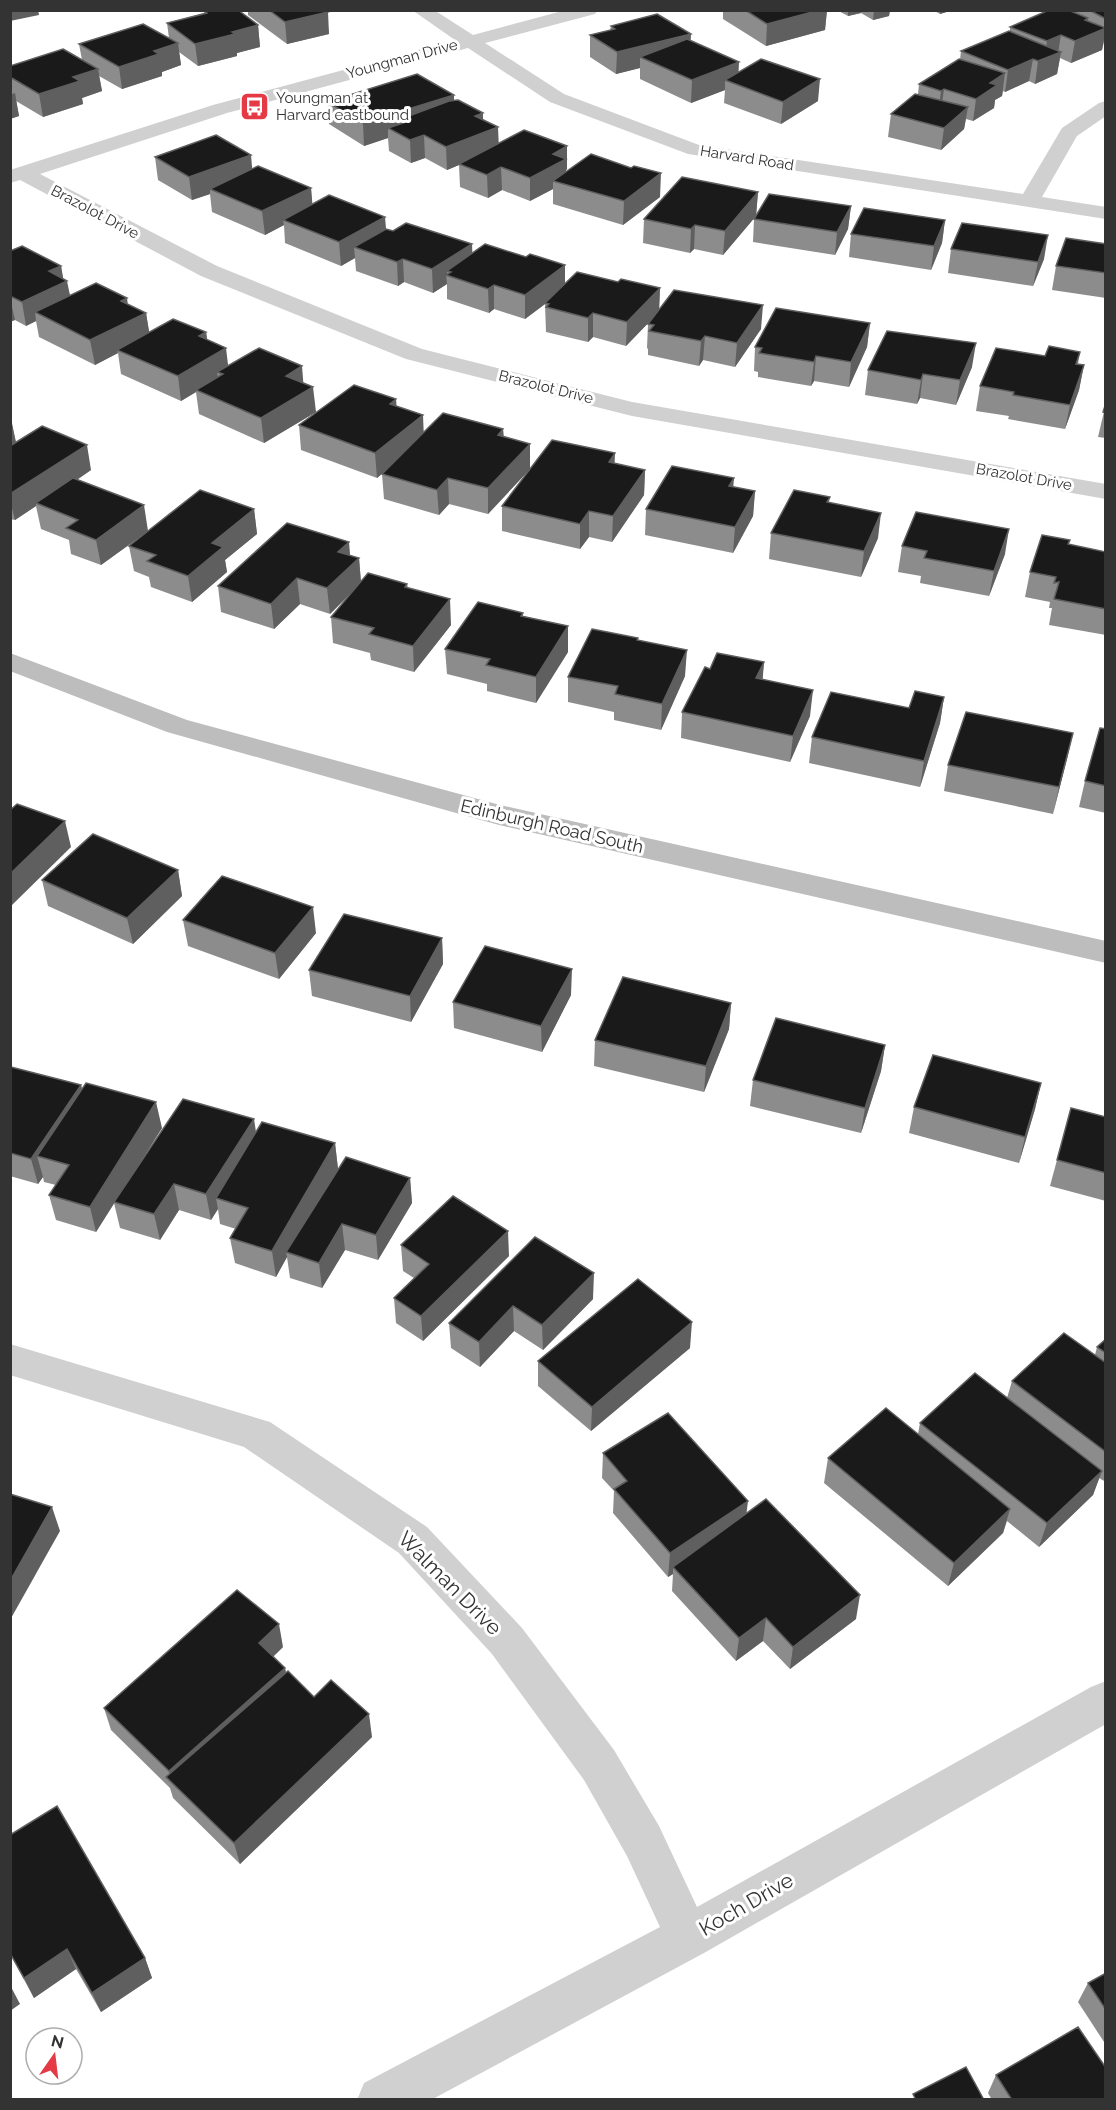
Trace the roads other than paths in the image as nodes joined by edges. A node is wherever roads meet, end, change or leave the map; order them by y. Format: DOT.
graph roads {
  1 [pos="421,10"];
  2 [pos="590,10"];
  3 [pos="467,41"];
  4 [pos="1106,107"];
  5 [pos="16,175"];
  6 [pos="1029,202"];
  7 [pos="1106,213"];
  8 [pos="1106,492"];
  9 [pos="10,661"];
  10 [pos="1106,952"];
  11 [pos="10,1359"];
  12 [pos="1106,1701"];
  13 [pos="688,1937"];
  14 [pos="381,2100"];
  1 -- 3 [label="street, Harvard Road"];
  2 -- 3 [label="street, Youngman Drive"];
  3 -- 5 [label="street, Youngman Drive"];
  3 -- 6 [label="street, Harvard Road"];
  4 -- 6 [label="street"];
  5 -- 8 [label="street, Brazolot Drive"];
  6 -- 7 [label="street, Harvard Road"];
  9 -- 10 [label="main road, Edinburgh Road South"];
  11 -- 13 [label="street, Walman Drive"];
  12 -- 13 [label="street, Koch Drive"];
  13 -- 14 [label="street, Koch Drive"];
}
